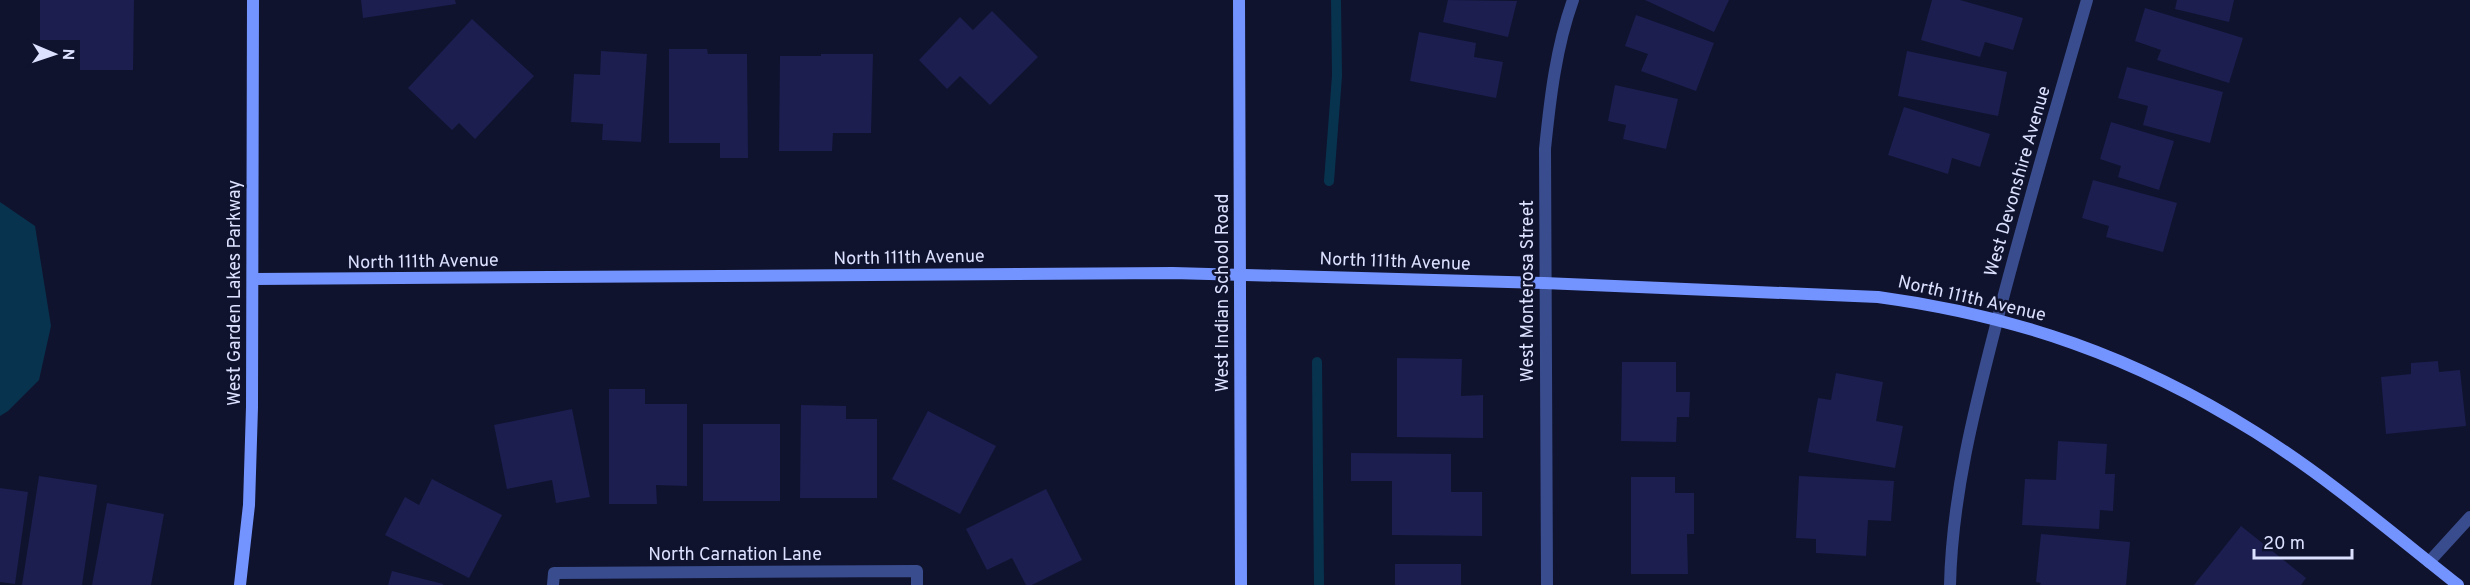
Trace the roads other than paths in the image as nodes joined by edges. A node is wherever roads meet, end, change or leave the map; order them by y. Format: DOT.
graph roads {
  1 [pos="253,0"];
  2 [pos="1239,0"];
  3 [pos="1574,0"];
  4 [pos="2087,0"];
  5 [pos="1239,275"];
  6 [pos="253,279"];
  7 [pos="1544,284"];
  8 [pos="1998,318"];
  9 [pos="2470,517"];
  10 [pos="2429,562"];
  11 [pos="554,579"];
  12 [pos="240,585"];
  13 [pos="917,585"];
  14 [pos="1241,585"];
  15 [pos="1547,585"];
  16 [pos="1950,585"];
  17 [pos="2458,585"];
  1 -- 6 [label="street, West Garden Lakes Parkway"];
  2 -- 5 [label="street, West Indian School Road"];
  3 -- 7 [label="street, West Monterosa Street"];
  4 -- 8 [label="street, West Devonshire Avenue"];
  5 -- 6 [label="street, North 111th Avenue"];
  5 -- 7 [label="street, North 111th Avenue"];
  5 -- 14 [label="street, West Indian School Road"];
  6 -- 12 [label="street, West Garden Lakes Parkway"];
  7 -- 8 [label="street, North 111th Avenue"];
  7 -- 15 [label="street, West Monterosa Street"];
  8 -- 10 [label="street, North 111th Avenue"];
  8 -- 16 [label="street, West Devonshire Avenue"];
  9 -- 10 [label="street"];
  10 -- 17 [label="street, North 111th Avenue"];
  11 -- 13 [label="street, North Carnation Lane"];
}
